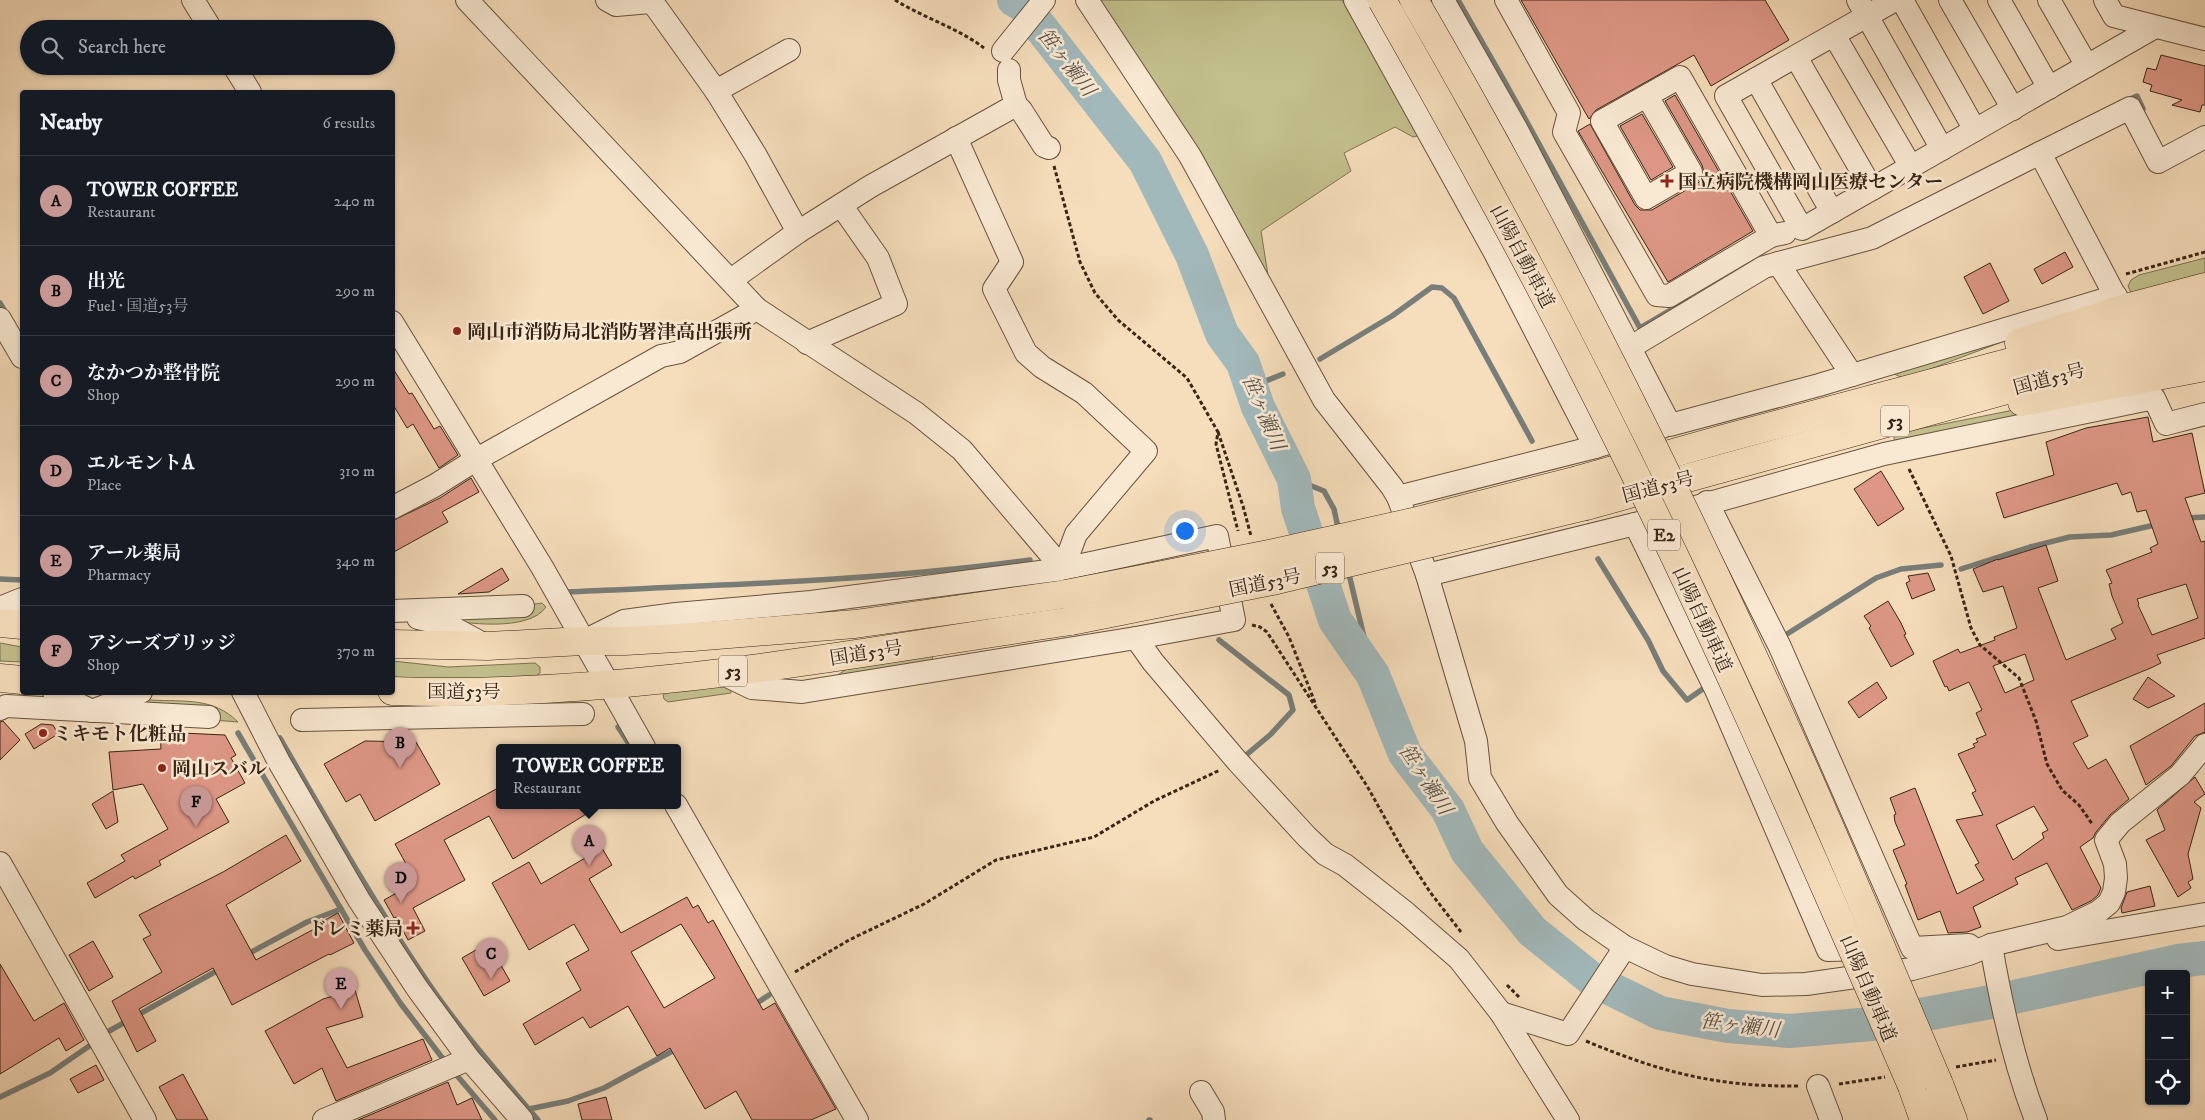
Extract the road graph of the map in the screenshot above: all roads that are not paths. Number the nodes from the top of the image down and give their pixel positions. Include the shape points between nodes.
1 (193, 0) edge
2 (467, 0) edge
3 (607, 0) edge
4 (1044, 0) edge
5 (1087, 0) edge
6 (1355, 0) edge
7 (1382, 0) edge
8 (1414, 0) edge
9 (1443, 0) edge
10 (1506, 0) edge
11 (1895, 0) edge
12 (1902, 0) edge
13 (1950, 0) edge
14 (1999, 0) edge
15 (2049, 0) edge
16 (2105, 0) edge
17 (1862, 8) edge
18 (205, 20) edge
19 (2156, 27) junction
20 (1834, 34) junction
21 (2205, 39) edge
22 (789, 50) dead end
23 (1796, 57) junction
24 (2087, 66) junction
25 (240, 75) edge
26 (1756, 79) junction
27 (2049, 88) junction
28 (249, 90) edge
29 (716, 91) junction
30 (1648, 96) dead end
31 (1016, 105) junction
32 (2013, 109) junction
33 (1975, 130) junction
34 (2205, 137) edge
35 (956, 138) junction
36 (1049, 148) road end
37 (1942, 149) junction
38 (2040, 153) junction
39 (1911, 167) junction
40 (1872, 189) junction
41 (841, 205) junction
42 (1832, 212) junction
43 (1802, 229) junction
44 (1768, 231) junction
45 (798, 232) junction
46 (1778, 263) junction
47 (732, 280) junction
48 (2205, 287) edge
49 (2120, 293) junction
50 (757, 309) junction
51 (0, 319) edge
52 (2203, 321) edge
53 (395, 327) edge
54 (807, 343) junction
55 (1631, 347) junction
56 (20, 354) edge
57 (2205, 367) edge
58 (1852, 375) junction
59 (1903, 391) junction
60 (1994, 394) junction
61 (2205, 414) edge
62 (1670, 424) junction
63 (1595, 447) junction
64 (477, 459) junction
65 (1540, 460) junction
66 (1582, 493) junction
67 (1398, 496) junction
68 (1707, 502) junction
69 (395, 506) edge
70 (1635, 524) junction
71 (1570, 540) junction
72 (1427, 575) junction
73 (1064, 582) junction
74 (0, 596) edge
75 (20, 598) edge
76 (20, 599) edge
77 (523, 606) dead end
78 (0, 608) edge
79 (395, 612) edge
80 (395, 613) edge
81 (0, 623) edge
82 (20, 625) edge
83 (1136, 638) junction
84 (583, 641) junction
85 (395, 644) edge
86 (488, 646) junction
87 (853, 654) junction
88 (721, 673) junction
89 (0, 678) edge
90 (20, 680) edge
91 (609, 684) junction
92 (399, 691) edge
93 (532, 691) junction
94 (802, 692) junction
95 (60, 695) edge
96 (134, 695) edge
97 (245, 695) edge
98 (0, 709) edge
99 (92, 712) junction
100 (583, 714) dead end
101 (474, 716) junction
102 (209, 717) dead end
103 (434, 718) junction
104 (302, 720) dead end
105 (642, 744) edge
106 (2205, 744) edge
107 (678, 809) edge
108 (0, 863) edge
109 (2205, 914) edge
110 (1912, 948) junction
111 (1622, 952) junction
112 (1992, 952) junction
113 (1501, 1013) junction
114 (455, 1064) junction
115 (1818, 1086) road end
116 (1201, 1092) dead end
117 (322, 1116) edge
118 (145, 1120) edge
119 (522, 1120) edge
120 (856, 1120) edge
121 (1214, 1120) edge
122 (1568, 1120) edge
123 (1831, 1120) edge
124 (1924, 1120) edge
125 (1953, 1120) edge
126 (2036, 1120) edge

1 - 18 street
2 - 47 street
3 - 29 street via 616,5 650,2
4 - 31 street via 1006,61
5 - 67 street via 1190,156 1324,400
6 - 63 street via 1494,251
7 - 124 highway, 山陽自動車道 / E2, bridge via 1512,234 1659,523 1772,767 1899,1082
8 - 125 highway, 山陽自動車道 / E2, bridge via 1464,85 1546,239 1686,516 1946,1075
9 - 55 street via 1517,130
10 - 44 street via 1569,113 1564,132 1657,295 1669,296
11 - 17 street
12 - 33 street
13 - 32 street
14 - 27 street
15 - 24 street
16 - 19 street via 2114,16
17 - 20 street
17 - 37 street
19 - 21 street
19 - 24 street
20 - 23 street
20 - 39 street
22 - 29 street
23 - 26 street
23 - 40 street
24 - 27 street
25 - 28 street
26 - 42 street
26 - 43 street via 1726,96
27 - 32 street
29 - 45 street
30 - 44 street via 1680,77
31 - 35 street
31 - 36 street via 1044,146
32 - 33 street
33 - 37 street
34 - 38 street via 2158,162 2130,108
35 - 41 street
35 - 73 street via 1012,262 994,289 1026,353 1084,393 1146,451 1076,534
37 - 39 street
38 - 46 street via 1872,238
38 - 49 street
39 - 40 street
40 - 42 street
41 - 45 street
41 - 54 street via 878,258 896,304
42 - 43 street
43 - 44 street
45 - 47 street
46 - 55 street via 1764,267
46 - 58 street
47 - 50 street
48 - 49 highway, 53
49 - 58 street
49 - 59 highway, 53
50 - 54 street
50 - 64 street via 680,352 661,356
51 - 56 street
52 - 59 highway, 国道53号 / 53 via 2082,344
52 - 60 highway, 国道53号 / 53
53 - 64 street
54 - 73 street via 916,413 962,450
55 - 62 street
57 - 60 highway via 2024,402
58 - 62 street
59 - 66 highway, 国道53号 / 53
60 - 66 highway, 国道53号 / 53
61 - 68 street via 2166,424 2154,398 1900,450
62 - 63 street
63 - 65 street
64 - 69 street
64 - 84 street
65 - 67 street
65 - 71 street
66 - 73 highway, 国道53号 / 53, bridge via 1413,522 1269,554
66 - 87 highway, 国道53号 / 53, bridge via 1277,580 1071,621
67 - 72 street
68 - 70 street
68 - 110 street via 1780,648
70 - 71 street
70 - 110 street via 1717,692 1828,950
71 - 72 street
72 - 111 street via 1476,741 1480,778 1558,895
73 - 83 street via 1217,536 1234,620
73 - 84 highway, 国道53号 / 53 via 855,624 625,642
74 - 75 street
76 - 78 street
77 - 79 street
80 - 86 street via 448,625
81 - 82 highway
83 - 94 street
83 - 113 street via 1238,762 1307,837 1406,913 1459,959
84 - 86 highway, 国道53号 / 53
84 - 91 street
85 - 86 highway, 国道53号 / 53
87 - 88 highway, 国道53号 / 53
87 - 94 street
88 - 91 highway, 国道53号 / 53
88 - 94 street via 752,688
89 - 90 highway
91 - 93 highway, 国道53号 / 53
91 - 105 street
92 - 93 highway, 国道53号 / 53
92 - 103 street
93 - 101 street
95 - 99 street
96 - 99 street
97 - 114 street via 279,762 359,900 417,988
98 - 99 street via 6,706
99 - 102 street
100 - 101 street
101 - 103 street
103 - 104 street
106 - 112 street via 2180,775 2120,823 2106,840 2115,864 2116,878 2109,903 2098,912 2067,926
107 - 120 street
108 - 118 street
109 - 112 street
110 - 112 street via 1963,944
111 - 112 street via 1692,974 1762,985 1806,984 1912,969 1969,954
111 - 113 street via 1570,1031
112 - 126 street via 2013,1054
113 - 122 street
114 - 117 street
114 - 119 street
115 - 123 street
116 - 121 street

